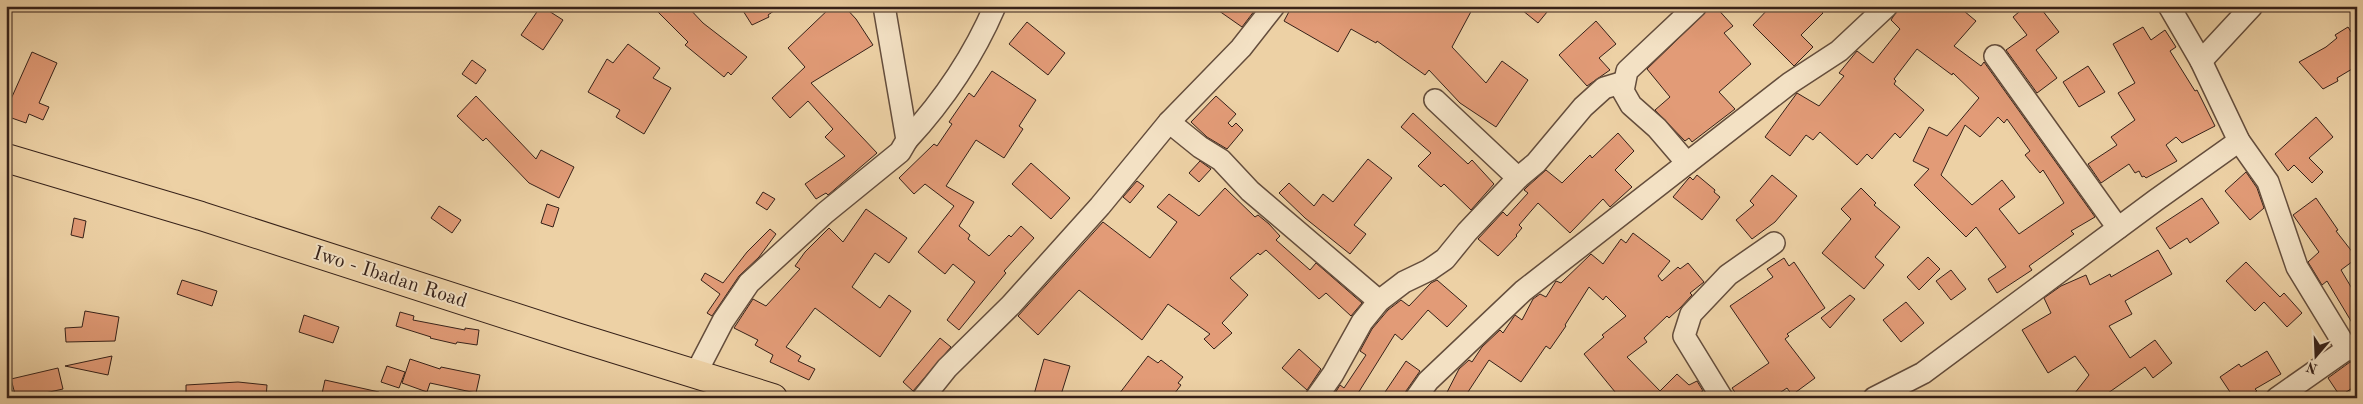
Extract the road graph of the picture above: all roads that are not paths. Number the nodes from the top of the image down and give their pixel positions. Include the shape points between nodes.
1 (884, 6) edge
2 (995, 6) edge
3 (1274, 6) edge
4 (1696, 6) edge
5 (1887, 6) edge
6 (2169, 6) edge
7 (2252, 6) edge
8 (1995, 56) dead end
9 (2201, 61) junction
10 (1624, 82) junction
11 (1435, 100) dead end
12 (1169, 122) junction
13 (907, 140) junction
14 (2239, 141) junction
15 (6, 158) edge
16 (1687, 163) junction
17 (1518, 178) junction
18 (2118, 228) junction
19 (1774, 243) dead end
20 (1379, 301) junction
21 (2352, 350) edge
22 (696, 373) junction
23 (773, 398) edge
24 (923, 398) edge
25 (1316, 398) edge
26 (1416, 398) edge
27 (1722, 398) edge
28 (1874, 398) edge
29 (2277, 398) edge

1 - 13 street
2 - 13 street via 981,39 938,103
3 - 12 street via 1241,48
4 - 10 street via 1628,71
5 - 16 street via 1839,51
6 - 9 street
7 - 9 street
8 - 18 street
9 - 14 street
10 - 16 street via 1623,91 1631,105 1657,128
10 - 17 street via 1604,88 1583,107 1536,163
11 - 17 street
12 - 20 street via 1221,160 1250,191
12 - 24 street via 1100,206 1011,305 947,368
13 - 22 street via 900,152 825,213 748,284
14 - 18 street
14 - 21 street via 2268,182 2297,268
15 - 22 main road, Iwo - Ibadan Road via 201,216
16 - 26 street via 1523,291 1428,381
17 - 20 street via 1445,259 1404,282
18 - 28 street via 1923,373
19 - 27 street via 1728,275 1691,314 1684,336
20 - 25 street via 1362,322
21 - 29 street
22 - 23 main road, Iwo - Ibadan Road

